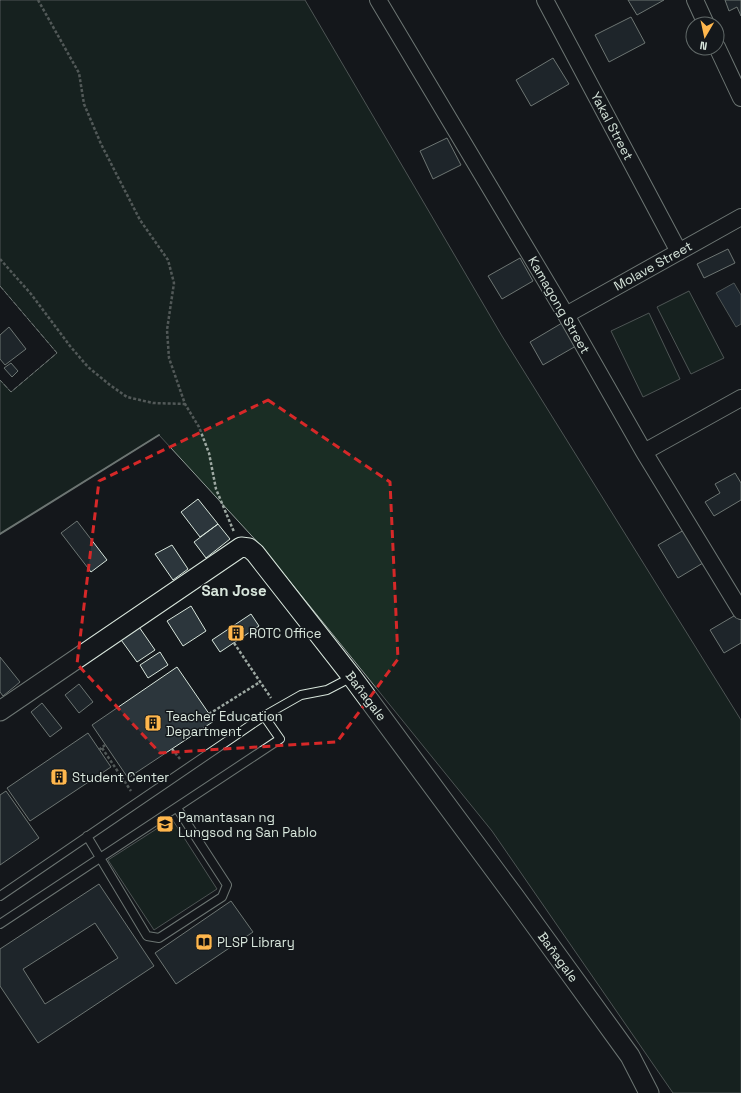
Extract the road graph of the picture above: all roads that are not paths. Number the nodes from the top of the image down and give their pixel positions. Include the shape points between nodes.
1 (378, 0) edge
2 (545, 0) edge
3 (695, 0) edge
4 (702, 16) edge
5 (721, 56) edge
6 (741, 98) edge
7 (741, 217) edge
8 (679, 252) junction
9 (566, 315) junction
10 (741, 398) edge
11 (644, 452) junction
12 (741, 611) edge
13 (352, 677) junction
14 (0, 711) edge
15 (264, 716) junction
16 (177, 808) junction
17 (87, 836) junction
18 (100, 858) junction
19 (0, 896) edge
20 (0, 924) edge
21 (649, 1093) edge

1 - 9 street, Kamagong Street
2 - 8 street, Yakal Street
3 - 4 street
5 - 6 street
7 - 8 street, Molave Street
8 - 9 street, Molave Street
9 - 11 street, Kamagong Street
10 - 11 street
11 - 12 street, Kamagong Street
13 - 14 street, Bañagale via 255,552 241,547
13 - 15 lane via 328,690 301,695
13 - 21 street, Bañagale via 630,1056
15 - 16 lane via 280,740
15 - 17 lane
16 - 18 lane
16 - 18 lane via 226,885 222,897 216,901 159,938 147,936
17 - 18 lane
17 - 19 lane
18 - 20 lane

